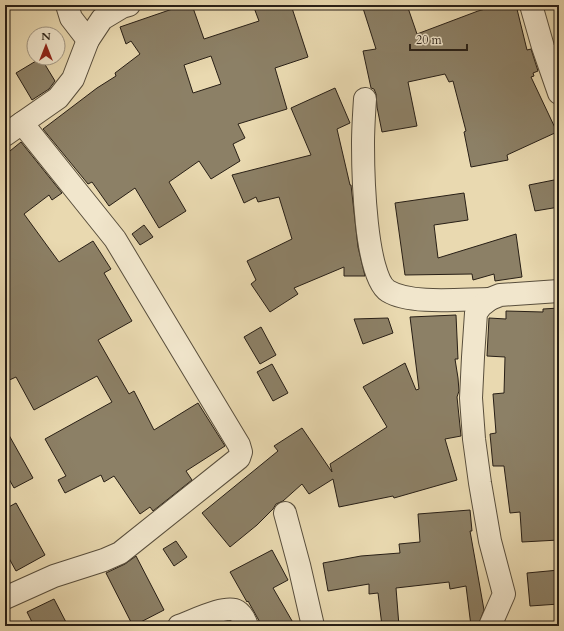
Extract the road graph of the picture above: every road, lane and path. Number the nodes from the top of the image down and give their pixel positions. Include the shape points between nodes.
1 (67, 5) edge
2 (129, 5) edge
3 (531, 5) edge
4 (88, 40) junction
5 (559, 93) edge
6 (365, 99) dead end
7 (14, 129) edge
8 (559, 291) edge
9 (490, 299) junction
10 (285, 513) dead end
11 (5, 598) edge
12 (179, 626) edge
13 (248, 626) edge
14 (313, 626) edge
15 (490, 626) edge

1 - 4 street via 71,18
2 - 4 street via 102,19
3 - 5 street via 542,47
4 - 7 street via 73,78 58,98
6 - 9 street via 363,144 366,211 375,270 382,285 388,291 404,297 432,300
7 - 11 street via 114,239 241,452 239,458 120,553 54,576
8 - 9 street via 500,295
9 - 15 street via 476,313 471,398 480,484 490,541 504,594
10 - 14 street
12 - 13 street via 223,609 235,610 243,616

